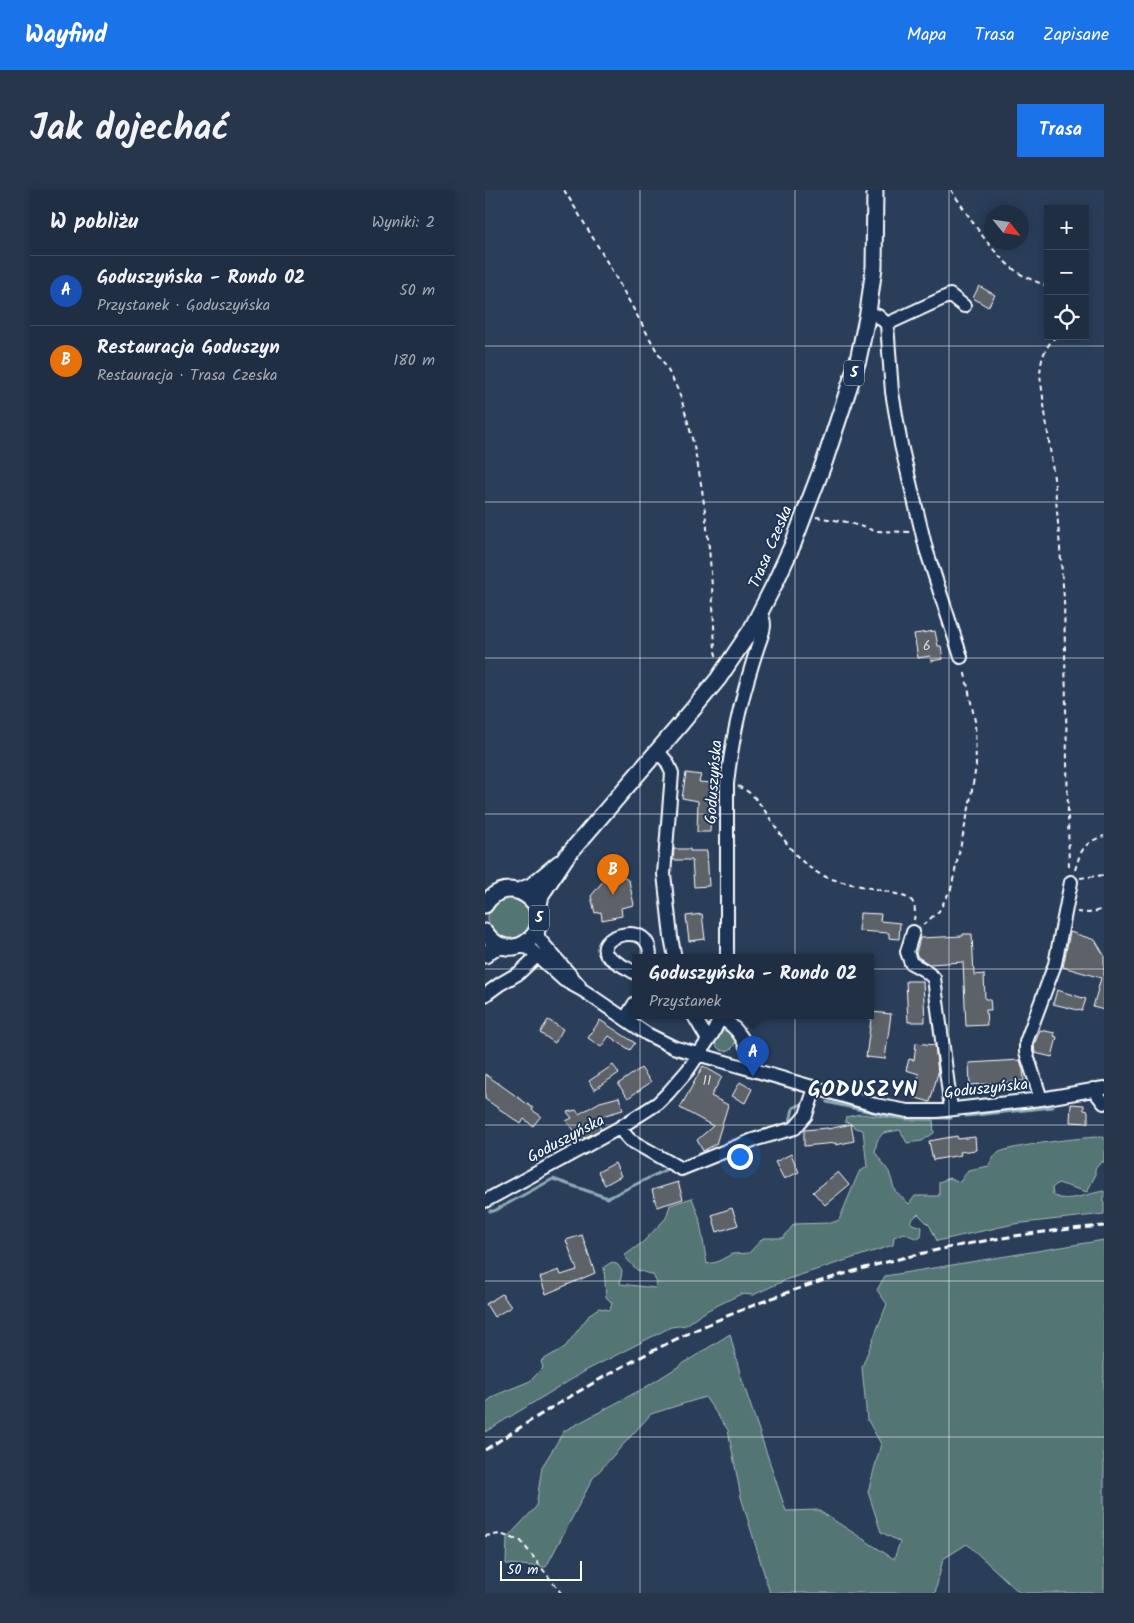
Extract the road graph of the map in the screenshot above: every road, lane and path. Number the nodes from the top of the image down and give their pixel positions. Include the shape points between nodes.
1 (564, 190) edge
2 (875, 190) edge
3 (951, 190) edge
4 (1044, 285) edge
5 (964, 306) dead end
6 (868, 313) junction
7 (887, 324) junction
8 (1053, 340) edge
9 (805, 514) junction
10 (922, 532) junction
11 (760, 613) junction
12 (961, 657) joint
13 (719, 662) dead end
14 (662, 756) dead end
15 (727, 784) junction
16 (1104, 836) edge
17 (566, 857) junction
18 (1104, 875) edge
19 (1071, 882) junction
20 (519, 891) junction
21 (487, 900) edge
22 (1104, 909) edge
23 (538, 910) junction
24 (1066, 911) junction
25 (537, 930) junction
26 (485, 932) edge
27 (913, 932) junction
28 (511, 946) junction
29 (650, 954) edge
30 (674, 954) edge
31 (727, 954) edge
32 (485, 956) edge
33 (538, 956) junction
34 (632, 971) edge
35 (584, 991) junction
36 (485, 995) edge
37 (632, 1008) edge
38 (697, 1019) edge
39 (719, 1019) edge
40 (723, 1019) edge
41 (625, 1020) junction
42 (708, 1040) junction
43 (698, 1055) junction
44 (756, 1071) junction
45 (815, 1088) junction
46 (1098, 1089) edge
47 (1041, 1099) junction
48 (1104, 1102) edge
49 (951, 1109) junction
50 (619, 1128) junction
51 (485, 1201) edge
52 (485, 1536) edge
53 (561, 1593) edge

1 - 13 path via 634,309 683,403 702,493 715,652
2 - 6 main road, Trasa Czeska / 5 via 874,267
3 - 4 path via 993,249 1016,271
5 - 7 street via 950,295
6 - 7 street
6 - 9 main road, Trasa Czeska / 5 via 844,408
7 - 10 street via 892,392
8 - 19 path via 1041,359 1040,375 1055,486 1064,598
9 - 10 path via 882,532
9 - 11 main road, Trasa Czeska / 5
10 - 12 street
11 - 15 street, Goduszyńska via 764,618 764,629 735,724
11 - 17 main road, Trasa Czeska / 5 via 705,695
12 - 27 path via 975,721 976,766 969,808 951,889 939,911
14 - 30 street via 672,773 664,874
15 - 27 path via 738,785 753,795 801,862 824,876 899,894 911,900 915,908
15 - 31 street, Goduszyńska
16 - 19 path via 1091,840 1085,846
17 - 20 main road, Trasa Czeska / 5 via 531,886
17 - 23 main road, Trasa Czeska / 5 via 541,896
18 - 19 path
19 - 24 street
20 - 21 main road, 5 via 504,890
20 - 23 main road, 5 via 530,898
22 - 24 path via 1089,913
23 - 25 main road, 5
24 - 47 street via 1055,964 1027,1042 1026,1052
25 - 28 main road, 5 via 531,938
25 - 35 street, Goduszyńska via 539,939
26 - 28 main road via 491,940
27 - 49 street via 907,952 911,963 934,978
28 - 32 main road, 5 via 493,948
28 - 33 street, Goduszyńska via 529,948
29 - 34 street via 648,944 637,934 621,935 609,941 605,952
33 - 35 street, Goduszyńska via 564,980
33 - 36 street via 519,974
35 - 41 street, Goduszyńska
37 - 41 street
38 - 42 street
39 - 42 street, Goduszyńska
40 - 44 street via 742,1036
41 - 43 street, Goduszyńska via 660,1041
42 - 43 street, Goduszyńska
43 - 44 street, Goduszyńska
43 - 50 street, Goduszyńska via 668,1093 646,1112
44 - 45 street, Goduszyńska
45 - 49 street, Goduszyńska via 891,1108
45 - 50 street via 806,1115 795,1128 753,1140 681,1169 630,1140
46 - 47 street, Goduszyńska
46 - 48 street
47 - 49 street, Goduszyńska
50 - 51 street, Goduszyńska
52 - 53 path via 500,1534 521,1541

